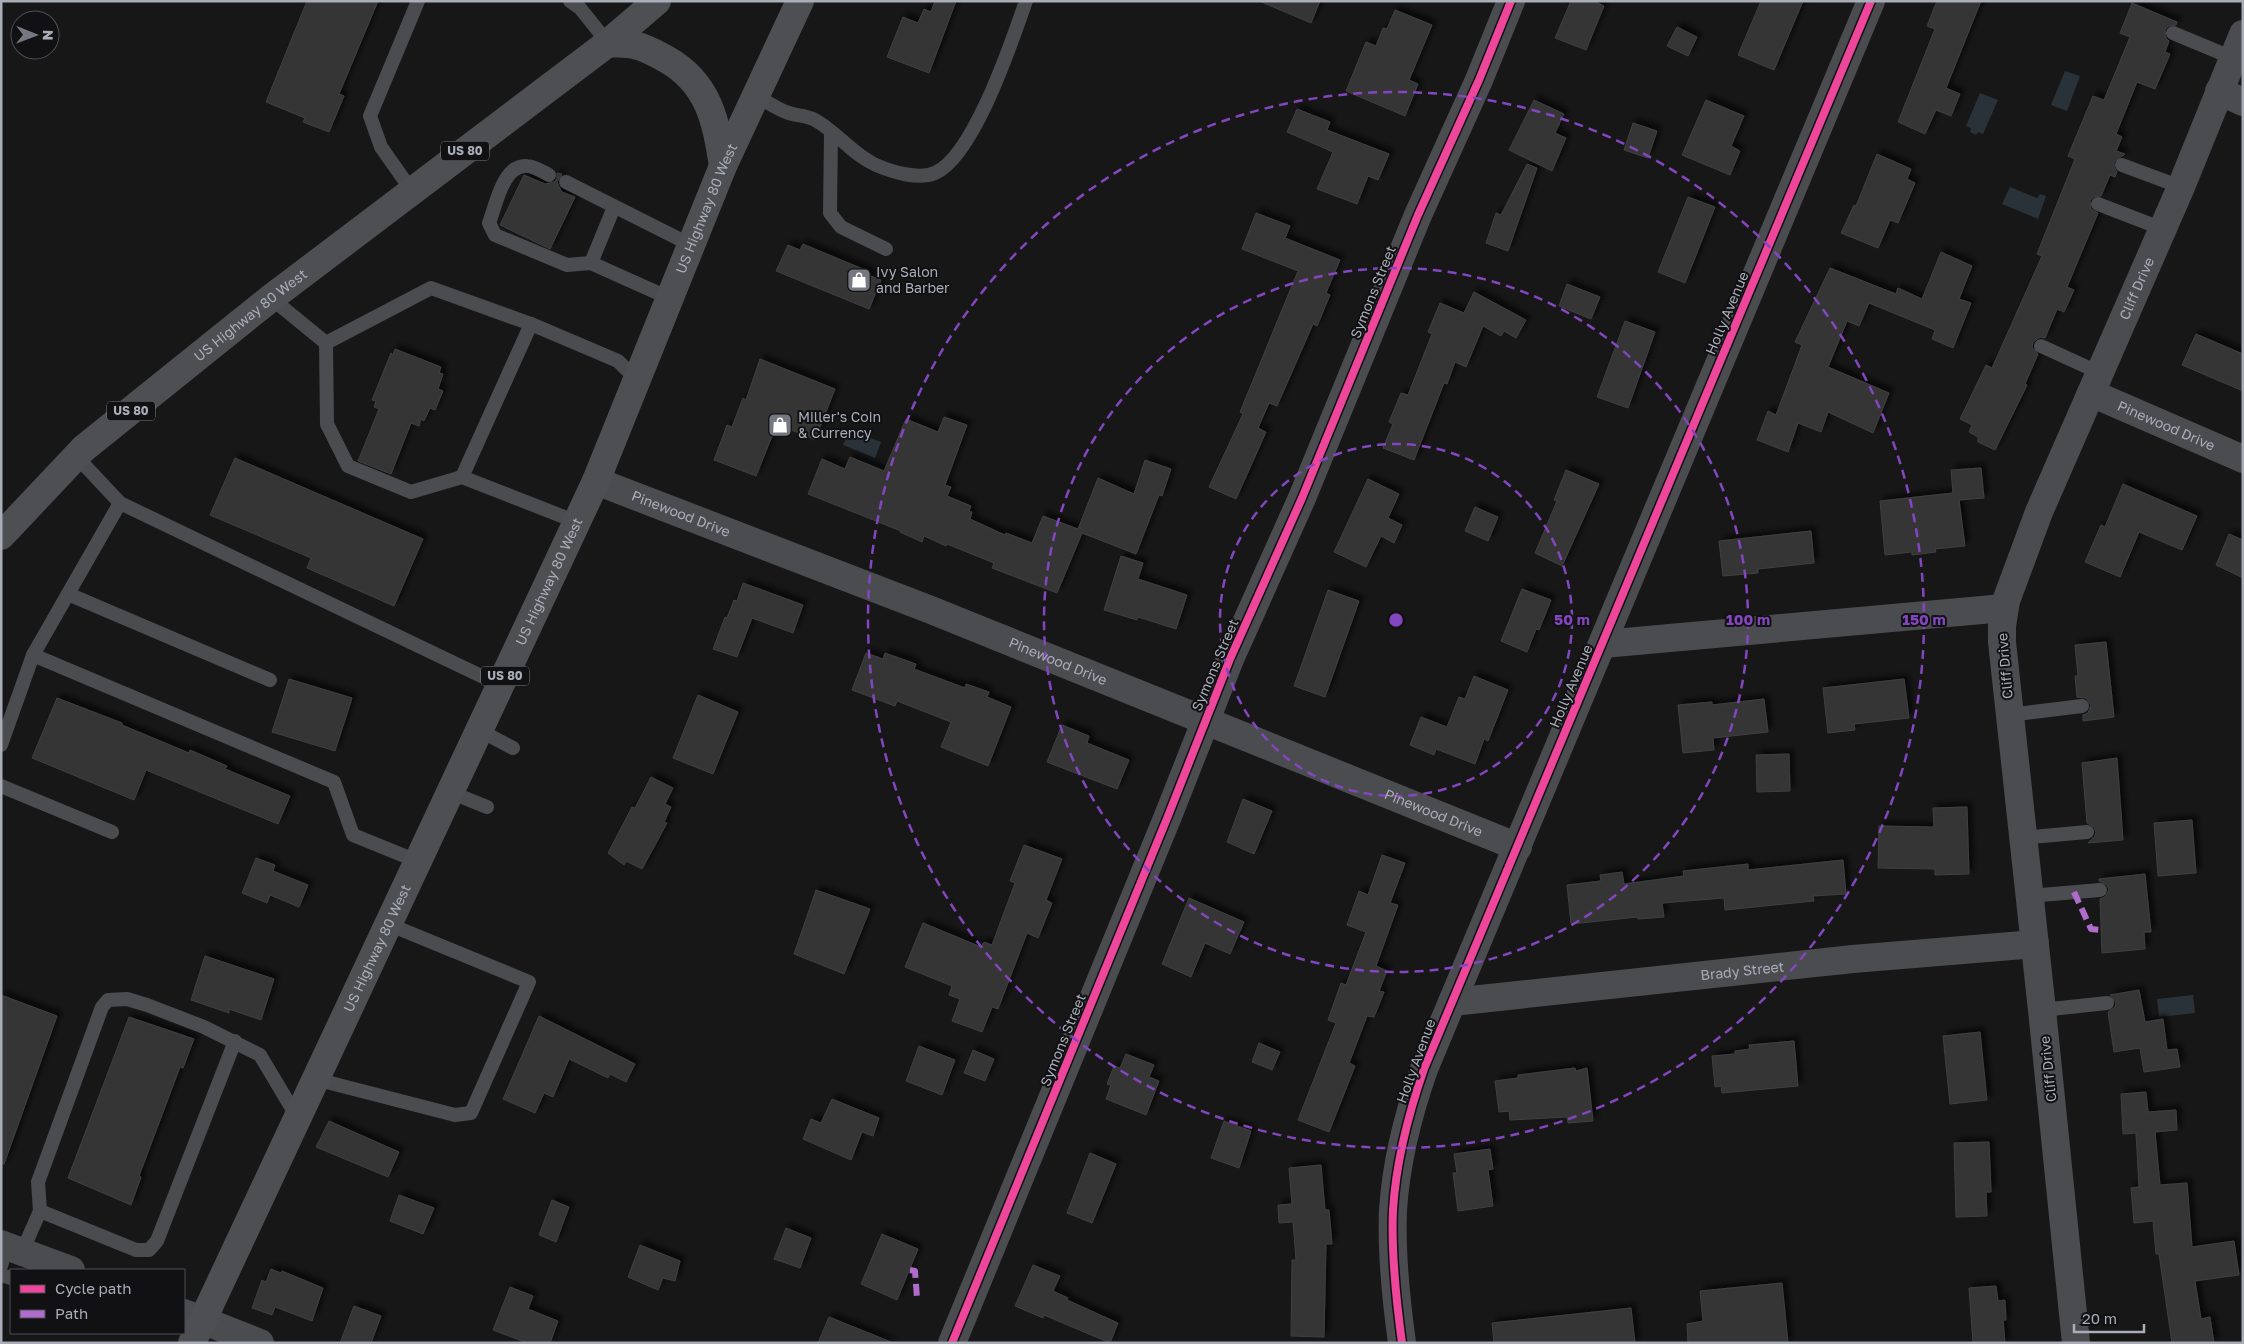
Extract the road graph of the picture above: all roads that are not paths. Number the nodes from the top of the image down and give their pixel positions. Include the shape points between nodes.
1 (418, 1) edge
2 (570, 1) edge
3 (657, 1) edge
4 (800, 1) edge
5 (1026, 1) edge
6 (1511, 1) edge
7 (1871, 1) edge
8 (2173, 33) dead end
9 (608, 43) junction
10 (2238, 46) edge
11 (756, 96) junction
12 (2231, 96) edge
13 (831, 133) junction
14 (2122, 165) dead end
15 (723, 166) junction
16 (549, 175) dead end
17 (566, 182) dead end
18 (2181, 187) junction
19 (412, 191) junction
20 (2098, 204) dead end
21 (614, 207) junction
22 (2163, 229) junction
23 (691, 245) junction
24 (886, 249) dead end
25 (591, 263) junction
26 (271, 298) junction
27 (670, 298) junction
28 (531, 324) junction
29 (326, 343) junction
30 (2041, 346) dead end
31 (637, 380) junction
32 (2096, 383) junction
33 (76, 456) junction
34 (2243, 459) edge
35 (462, 477) junction
36 (596, 481) junction
37 (120, 503) junction
38 (577, 522) junction
39 (1, 536) edge
40 (68, 594) junction
41 (2004, 608) junction
42 (1602, 644) junction
43 (33, 655) junction
44 (270, 680) dead end
45 (500, 685) junction
46 (2082, 706) dead end
47 (2009, 716) junction
48 (1206, 722) junction
49 (479, 730) junction
50 (1, 745) edge
51 (513, 748) dead end
52 (1, 786) edge
53 (450, 792) junction
54 (486, 807) dead end
55 (112, 832) dead end
56 (2087, 832) dead end
57 (2022, 838) junction
58 (1518, 847) junction
59 (417, 861) junction
60 (2100, 890) dead end
61 (2029, 896) junction
62 (388, 924) junction
63 (2035, 944) junction
64 (1452, 1002) junction
65 (2107, 1003) dead end
66 (2042, 1010) junction
67 (235, 1041) junction
68 (315, 1079) junction
69 (297, 1116) junction
70 (40, 1211) junction
71 (8, 1252) edge
72 (68, 1269) edge
73 (192, 1325) edge
74 (260, 1343) edge
75 (952, 1343) edge
76 (1402, 1343) edge
77 (2076, 1343) edge

1 - 19 lane via 370,116 381,148
2 - 9 lane via 580,8
3 - 9 main road, US Highway 80 West / US 80
4 - 11 main road, US Highway 80 West / US 80
5 - 13 lane via 984,108 959,151 946,166 934,173 913,175 896,172 860,156
6 - 48 street, Symons Street
7 - 42 street, Holly Avenue
8 - 10 lane
9 - 15 main road via 635,45 657,54 678,66 697,83 717,130
9 - 19 main road, US Highway 80 West / US 80
10 - 12 street, Cliff Drive
11 - 13 lane via 786,112 812,118
11 - 15 main road, US Highway 80 West / US 80
12 - 18 street, Cliff Drive
13 - 24 lane via 830,213 841,227
14 - 18 lane
15 - 23 main road, US Highway 80 West / US 80
16 - 25 lane via 529,166 517,167 508,174 488,223 495,235 567,265
17 - 21 lane
18 - 22 street, Cliff Drive
19 - 26 main road, US Highway 80 West / US 80
20 - 22 lane
21 - 23 lane
21 - 25 lane
22 - 32 street, Cliff Drive
23 - 27 main road, US Highway 80 West / US 80
25 - 27 lane
26 - 29 lane
26 - 33 main road, US Highway 80 West / US 80
27 - 31 main road, US Highway 80 West / US 80
28 - 29 lane via 431,288
28 - 31 lane via 618,361
28 - 35 lane
29 - 35 lane via 327,424 348,466 411,492
30 - 32 lane
31 - 36 main road, US Highway 80 West / US 80
32 - 34 street, Pinewood Drive
32 - 41 street, Cliff Drive via 2039,512
33 - 37 lane
33 - 39 main road, US Highway 80 West / US 80
35 - 38 lane
36 - 38 main road, US Highway 80 West / US 80
36 - 48 street, Pinewood Drive via 940,614
37 - 40 lane
37 - 45 lane
38 - 45 main road, US Highway 80 West / US 80
40 - 43 lane
40 - 44 lane
41 - 42 street
41 - 47 street, Cliff Drive via 2002,642
42 - 58 street, Holly Avenue
43 - 50 lane
43 - 59 lane via 334,782 353,835
45 - 49 main road, US Highway 80 West / US 80
46 - 47 lane
47 - 57 street, Cliff Drive
48 - 58 street, Pinewood Drive
48 - 75 street, Symons Street
49 - 51 lane
49 - 53 main road, US Highway 80 West / US 80
52 - 55 lane
53 - 54 lane
53 - 59 main road, US Highway 80 West / US 80
56 - 57 lane
57 - 61 street, Cliff Drive
58 - 64 street, Holly Avenue
59 - 62 main road, US Highway 80 West / US 80
60 - 61 lane
61 - 63 street, Cliff Drive
62 - 68 main road, US Highway 80 West / US 80
62 - 68 lane via 529,982 471,1113 455,1115
63 - 64 street, Brady Street via 1852,959
63 - 66 street, Cliff Drive
64 - 76 street, Holly Avenue via 1417,1089 1398,1172 1393,1231
65 - 66 lane
66 - 77 street, Cliff Drive
67 - 69 lane via 260,1055
67 - 70 lane via 158,1241 149,1250 136,1250
67 - 70 lane via 147,1005 127,999 108,1000 102,1007 38,1182
68 - 69 main road, US Highway 80 West / US 80
69 - 73 main road, US Highway 80 West / US 80
70 - 71 lane
71 - 72 street
73 - 74 street

